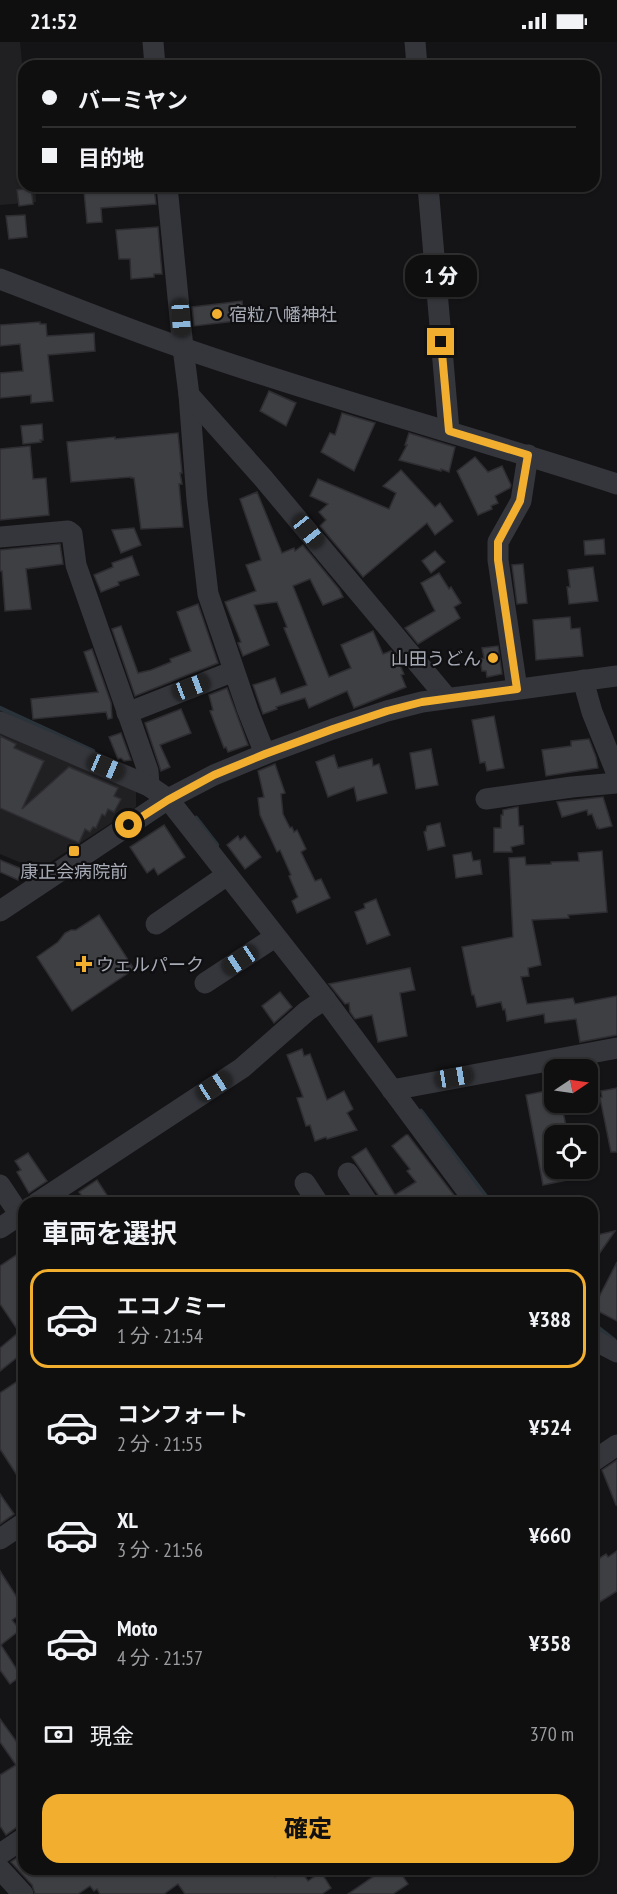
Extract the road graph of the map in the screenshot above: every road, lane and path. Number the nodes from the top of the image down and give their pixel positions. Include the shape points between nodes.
1 (153, 42) edge
2 (415, 42) edge
3 (154, 60) edge
4 (416, 60) edge
5 (168, 192) edge
6 (429, 192) edge
7 (0, 279) edge
8 (183, 348) junction
9 (189, 395) junction
10 (449, 431) junction
11 (528, 455) junction
12 (617, 484) edge
13 (0, 537) edge
14 (234, 671) junction
15 (617, 676) edge
16 (583, 680) junction
17 (517, 689) junction
18 (447, 698) junction
19 (127, 713) junction
20 (0, 722) edge
21 (265, 754) junction
22 (617, 774) edge
23 (617, 783) edge
24 (149, 786) junction
25 (486, 799) dead end
26 (168, 800) junction
27 (227, 875) junction
28 (0, 911) edge
29 (156, 924) dead end
30 (275, 937) junction
31 (205, 983) dead end
32 (324, 999) junction
33 (617, 1048) edge
34 (392, 1090) junction
35 (348, 1173) dead end
36 (305, 1183) dead end
37 (0, 1185) edge
38 (50, 1197) edge
39 (314, 1197) edge
40 (364, 1197) edge
41 (472, 1197) edge
42 (18, 1204) edge
43 (18, 1218) edge
44 (0, 1228) edge
45 (598, 1342) edge
46 (617, 1352) edge
47 (617, 1445) edge
48 (598, 1458) edge
49 (18, 1527) edge
50 (0, 1539) edge
51 (18, 1842) edge
52 (0, 1854) edge
53 (0, 1869) edge
54 (23, 1894) edge

1 - 3 street
2 - 4 street
5 - 8 street
6 - 10 street
7 - 8 street
8 - 9 street
8 - 10 street
9 - 14 street via 208,594
9 - 18 street
10 - 11 street
11 - 12 street
11 - 17 street via 520,501 498,542
13 - 19 street via 68,531 72,534 76,565
14 - 19 street
14 - 21 street
15 - 16 street
16 - 17 street
16 - 22 street
17 - 18 street
18 - 21 street via 387,711
19 - 24 street via 148,771
20 - 24 street
21 - 26 street
23 - 25 street
24 - 26 street
26 - 27 street
26 - 28 street
27 - 29 street
27 - 30 street
30 - 31 street
30 - 32 street
32 - 34 street
32 - 38 street via 242,1068
33 - 34 street
34 - 41 street
35 - 40 street
36 - 39 street
37 - 42 street
43 - 44 street
45 - 46 street
47 - 48 street
49 - 50 street
51 - 52 street
53 - 54 street

